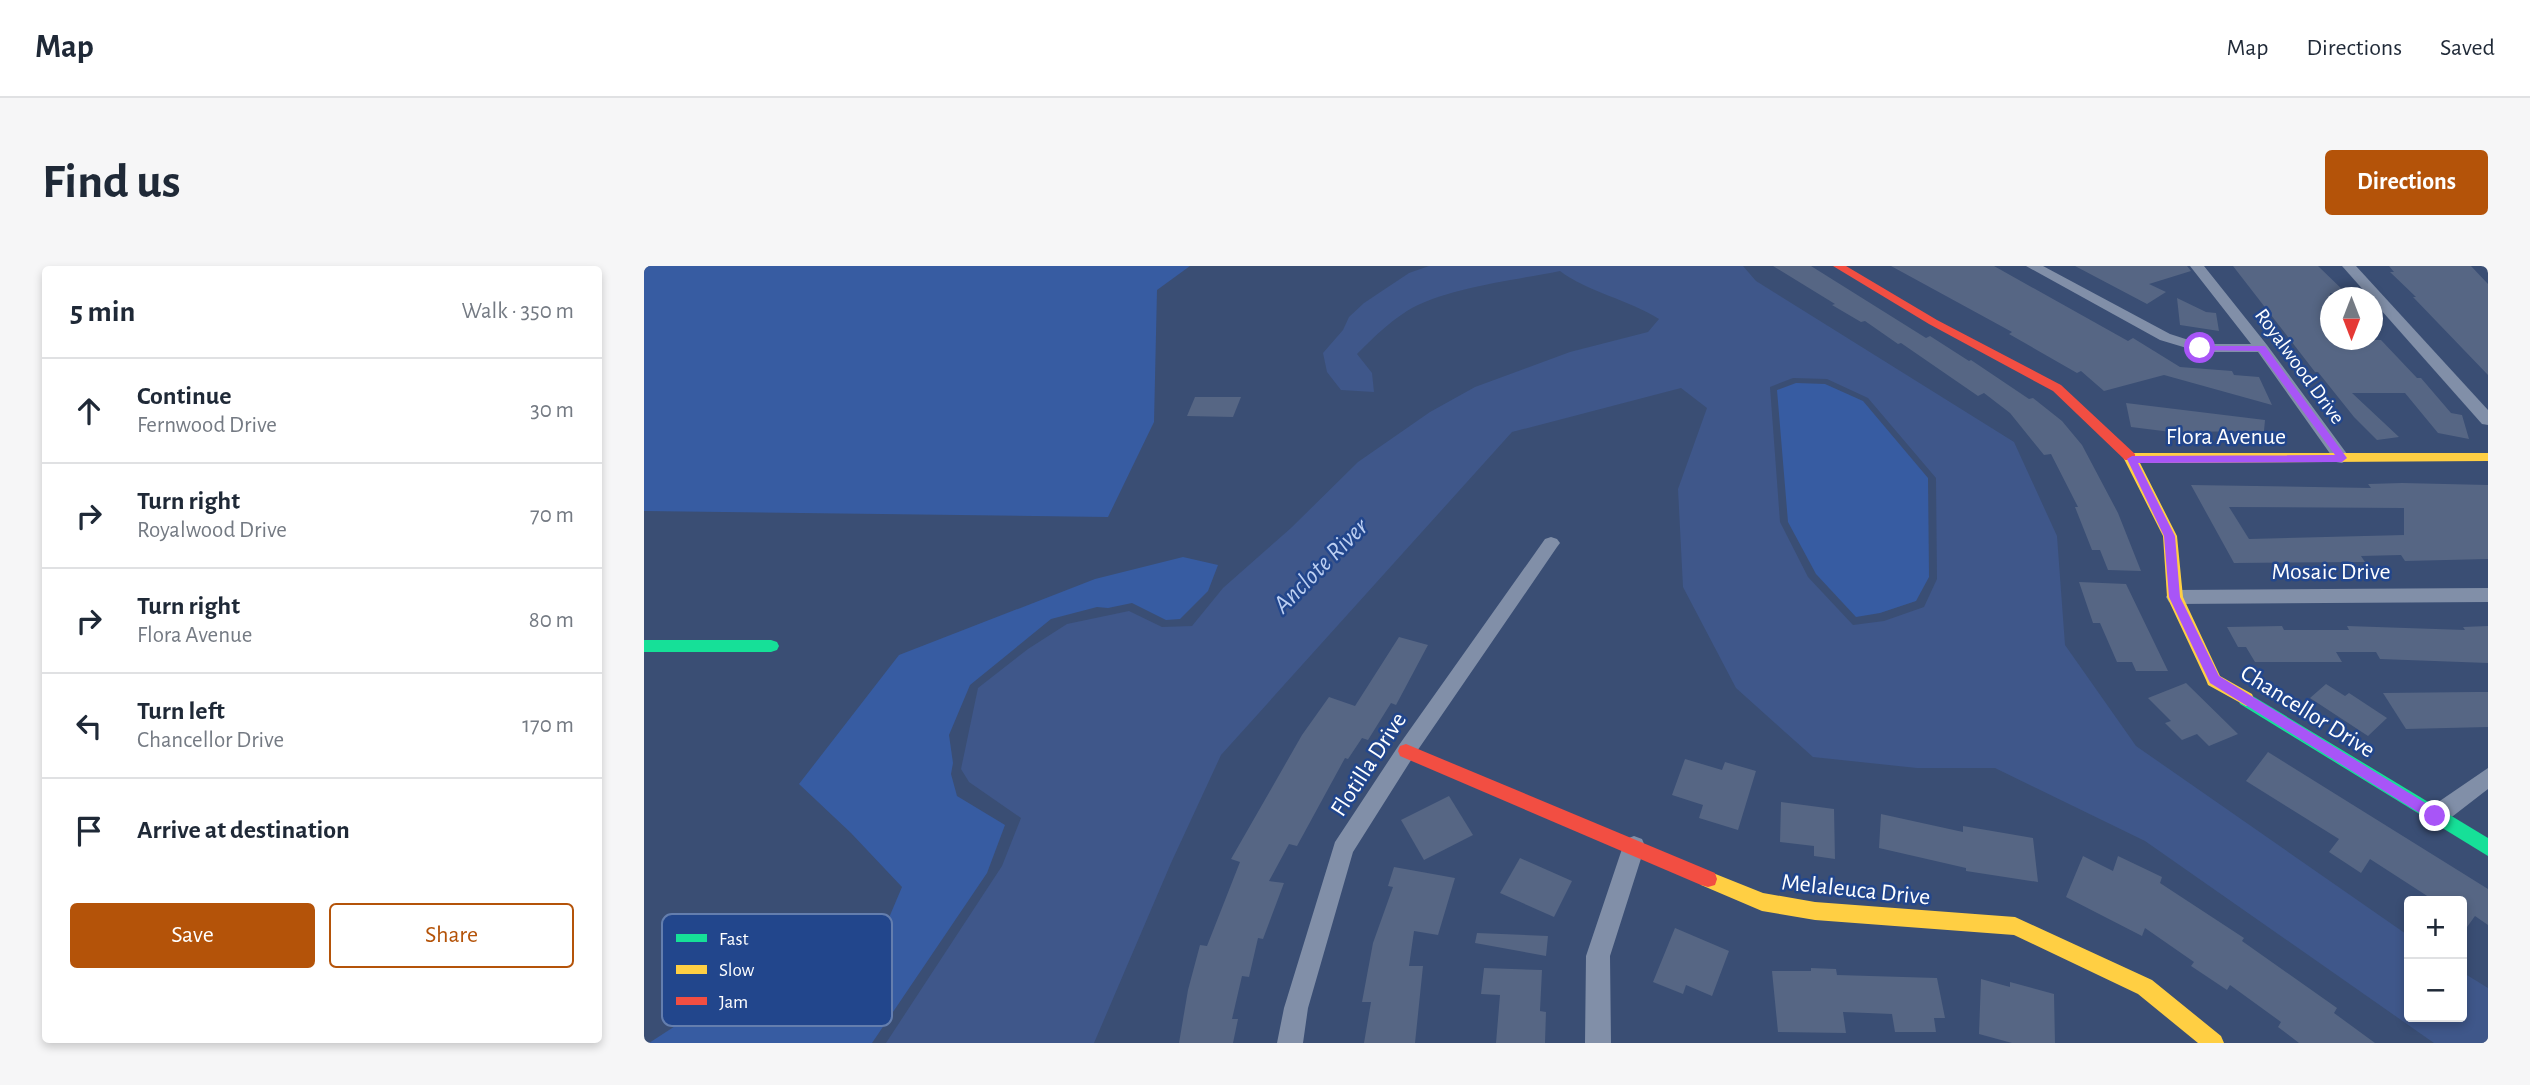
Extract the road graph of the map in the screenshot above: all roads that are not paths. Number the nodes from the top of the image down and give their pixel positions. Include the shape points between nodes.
1 (1839, 266) edge
2 (2033, 266) edge
3 (2197, 266) edge
4 (2349, 266) edge
5 (2262, 348) junction
6 (2488, 420) edge
7 (2488, 457) edge
8 (2342, 458) junction
9 (2132, 459) junction
10 (1551, 543) dead end
11 (2488, 595) edge
12 (2175, 597) junction
13 (644, 646) edge
14 (771, 646) dead end
15 (1406, 751) junction
16 (2488, 777) edge
17 (2435, 816) junction
18 (1634, 846) junction
19 (2488, 848) edge
20 (1290, 1043) edge
21 (1598, 1043) edge
22 (2214, 1043) edge

1 - 9 street, Chancellor Drive via 2057,388
2 - 5 street via 2165,337 2200,348
3 - 5 street, Royalwood Drive
4 - 6 street
5 - 8 street, Royalwood Drive
7 - 8 street, Flora Avenue
8 - 9 street, Flora Avenue
9 - 12 street, Chancellor Drive via 2170,536
10 - 15 street, Flotilla Drive
11 - 12 street, Mosaic Drive
12 - 17 street, Chancellor Drive via 2214,680
13 - 14 street
15 - 18 street, Melaleuca Drive
15 - 20 street, Flotilla Drive via 1343,849
16 - 17 street
17 - 19 street, Chancellor Drive
18 - 21 street via 1598,956
18 - 22 street, Melaleuca Drive via 1762,902 1815,911 2015,926 2145,987

